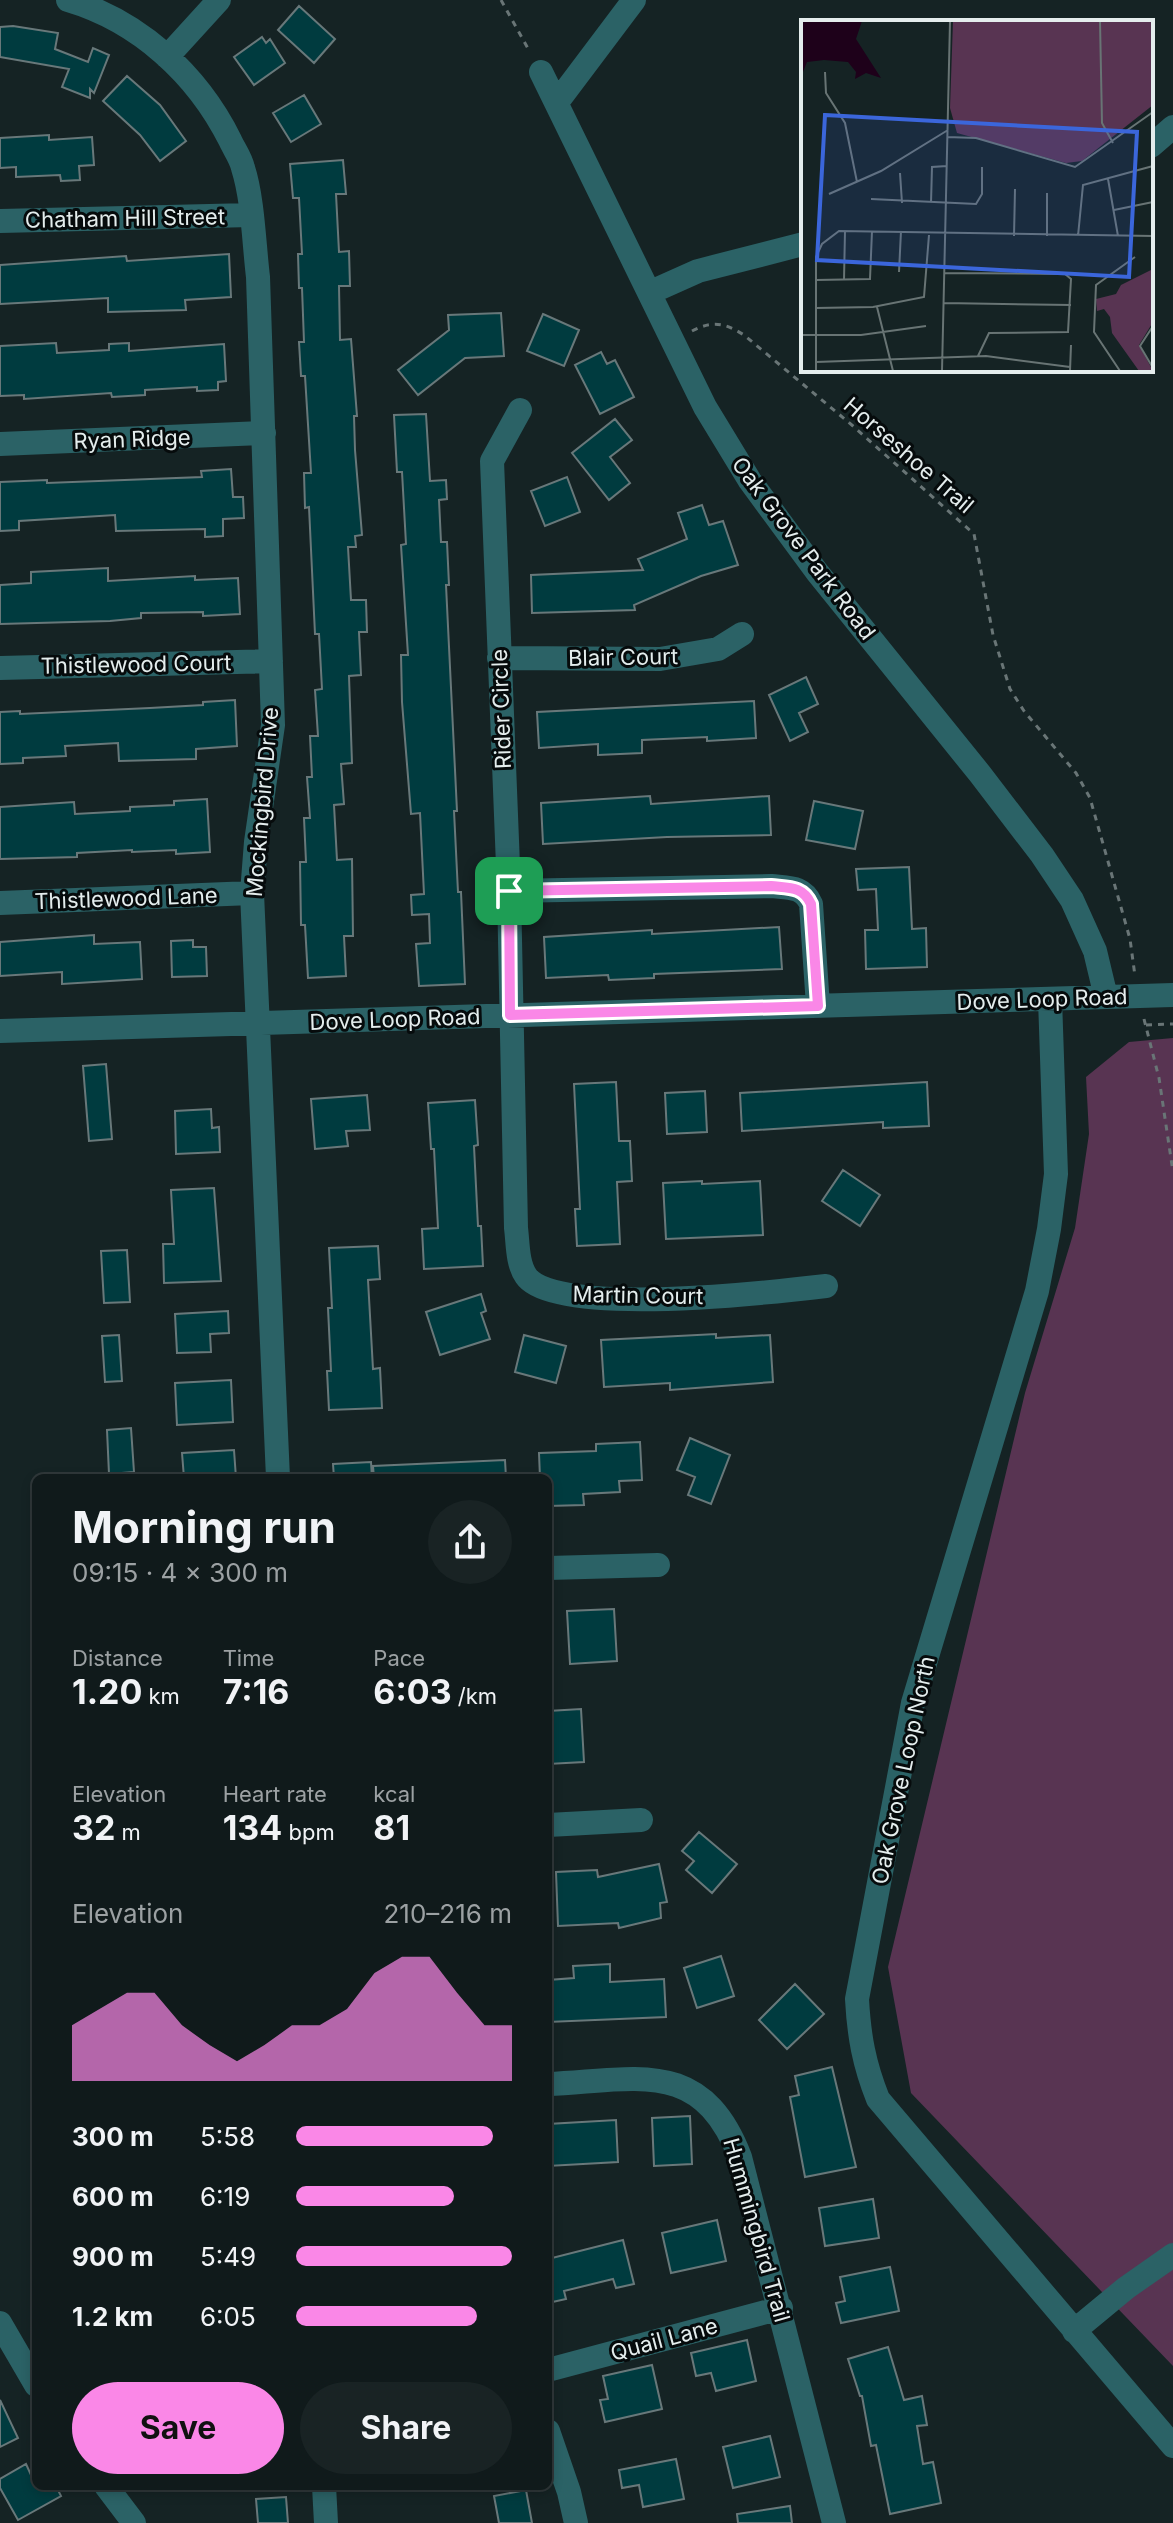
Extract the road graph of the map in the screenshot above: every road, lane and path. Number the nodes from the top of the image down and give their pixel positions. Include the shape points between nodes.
1 (68, 0) edge
2 (219, 0) edge
3 (501, 0) edge
4 (634, 0) edge
5 (167, 57) junction
6 (541, 72) joint
7 (558, 101) junction
8 (1173, 127) edge
9 (1153, 144) edge
10 (251, 215) junction
11 (0, 221) edge
12 (801, 245) edge
13 (651, 292) junction
14 (673, 340) junction
15 (520, 410) dead end
16 (264, 433) junction
17 (0, 444) edge
18 (742, 634) dead end
19 (499, 658) junction
20 (271, 661) junction
21 (0, 668) edge
22 (509, 891) junction
23 (252, 893) junction
24 (0, 903) edge
25 (1173, 995) edge
26 (1139, 996) junction
27 (1106, 997) junction
28 (1050, 999) junction
29 (818, 1006) junction
30 (510, 1015) junction
31 (259, 1023) junction
32 (1173, 1024) edge
33 (1146, 1025) junction
34 (0, 1031) edge
35 (1173, 1172) edge
36 (826, 1286) dead end
37 (278, 1474) edge
38 (658, 1565) dead end
39 (552, 1568) edge
40 (641, 1820) dead end
41 (552, 1825) edge
42 (552, 2084) edge
43 (1173, 2255) edge
44 (781, 2308) junction
45 (0, 2323) edge
46 (1074, 2331) junction
47 (552, 2369) edge
48 (32, 2378) edge
49 (552, 2443) edge
50 (1173, 2446) edge
51 (109, 2490) edge
52 (324, 2490) edge
53 (134, 2523) edge
54 (326, 2523) edge
55 (576, 2523) edge
56 (834, 2523) edge

1 - 5 street, Mockingbird Drive via 99,9
2 - 5 street
3 - 6 path
4 - 7 street
5 - 10 street, Mockingbird Drive via 203,94 221,122 243,167
6 - 7 street, Oak Grove Park Road
7 - 13 street, Oak Grove Park Road
8 - 9 street
10 - 11 street, Chatham Hill Street
10 - 16 street, Mockingbird Drive
12 - 13 street via 698,271
13 - 14 street, Oak Grove Park Road
14 - 26 path, Horseshoe Trail via 707,323 727,324 974,534 993,635 1010,689 1090,798 1130,939
14 - 27 street, Oak Grove Park Road via 705,407 750,481 1072,900 1095,951
15 - 19 street, Rider Circle via 492,461
16 - 17 street, Ryan Ridge
16 - 20 street, Mockingbird Drive
18 - 19 street, Blair Court via 718,649 660,659
19 - 22 street, Rider Circle
20 - 21 street, Thistlewood Court
20 - 23 street, Mockingbird Drive via 273,725
22 - 29 street via 798,888 811,904
22 - 30 street, Rider Circle
23 - 24 street, Thistlewood Lane
23 - 31 street, Mockingbird Drive
25 - 26 street, Dove Loop Road
26 - 27 street, Dove Loop Road
26 - 33 path, Horseshoe Trail
27 - 28 street, Dove Loop Road
28 - 29 street, Dove Loop Road
28 - 46 street, Oak Grove Loop North via 1056,1174 1046,1245 1037,1291 913,1703 857,1999 859,2037 878,2099
29 - 30 street, Dove Loop Road
30 - 31 street, Dove Loop Road
30 - 36 street, Martin Court via 516,1228 519,1258 537,1286 601,1299 741,1296
31 - 34 street, Dove Loop Road
31 - 37 street, Mockingbird Drive
32 - 33 path
33 - 35 path, Horseshoe Trail
38 - 39 street
40 - 41 street
42 - 44 street, Hummingbird Trail via 654,2079 688,2088 717,2111 740,2157
43 - 46 street
44 - 47 street, Quail Lane
44 - 56 street, Hummingbird Trail
45 - 48 street
46 - 50 street, Oak Grove Loop North
49 - 55 street
51 - 53 street
52 - 54 street

